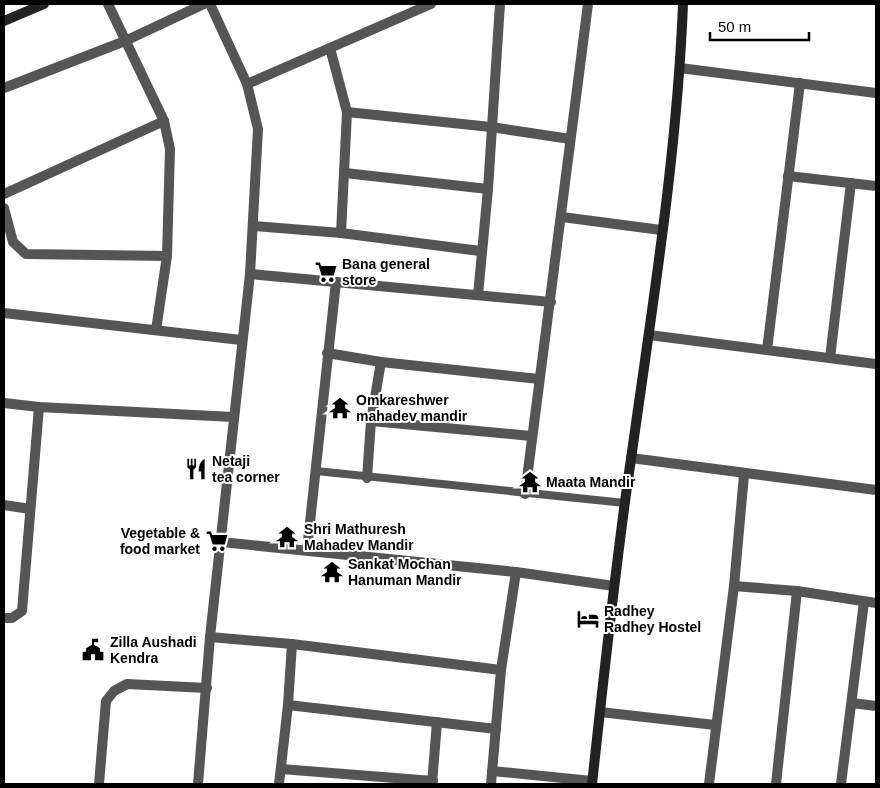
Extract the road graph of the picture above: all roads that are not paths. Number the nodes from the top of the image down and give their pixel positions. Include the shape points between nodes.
1 (44, 4) edge
2 (108, 4) edge
3 (204, 4) edge
4 (210, 4) edge
5 (432, 4) edge
6 (500, 4) edge
7 (588, 4) edge
8 (683, 4) edge
9 (4, 21) edge
10 (125, 41) junction
11 (330, 48) junction
12 (680, 68) junction
13 (800, 83) junction
14 (247, 84) junction
15 (4, 88) edge
16 (876, 93) edge
17 (347, 112) junction
18 (164, 121) junction
19 (491, 127) junction
20 (570, 139) junction
21 (345, 173) junction
22 (788, 176) junction
23 (851, 183) junction
24 (876, 186) edge
25 (488, 189) junction
26 (4, 194) edge
27 (4, 208) edge
28 (562, 217) junction
29 (254, 226) junction
30 (661, 230) junction
31 (341, 233) junction
32 (480, 251) junction
33 (167, 256) junction
34 (250, 274) junction
35 (336, 282) junction
36 (478, 295) junction
37 (551, 302) junction
38 (4, 313) edge
39 (156, 330) junction
40 (649, 335) junction
41 (241, 340) junction
42 (767, 350) junction
43 (327, 353) junction
44 (830, 358) junction
45 (381, 362) junction
46 (876, 364) edge
47 (539, 379) junction
48 (4, 403) edge
49 (39, 407) junction
50 (233, 417) junction
51 (371, 421) junction
52 (531, 436) junction
53 (631, 458) junction
54 (316, 471) junction
55 (744, 474) junction
56 (367, 478) junction
57 (876, 490) edge
58 (525, 494) junction
59 (624, 503) junction
60 (4, 506) edge
61 (30, 509) junction
62 (221, 542) junction
63 (307, 550) junction
64 (516, 572) junction
65 (614, 586) junction
66 (734, 586) junction
67 (796, 591) junction
68 (864, 602) junction
69 (876, 604) edge
70 (4, 618) edge
71 (210, 636) junction
72 (292, 644) junction
73 (501, 670) junction
74 (207, 688) junction
75 (852, 703) junction
76 (288, 705) junction
77 (876, 706) edge
78 (600, 712) junction
79 (437, 722) junction
80 (715, 725) junction
81 (496, 728) junction
82 (281, 769) junction
83 (492, 771) junction
84 (345, 780) edge
85 (433, 783) edge
86 (592, 783) edge
87 (99, 784) edge
88 (198, 784) edge
89 (280, 784) edge
90 (490, 784) edge
91 (708, 784) edge
92 (776, 784) edge
93 (841, 784) edge

1 - 9 street
2 - 10 street
3 - 10 street
4 - 14 street
5 - 11 street
6 - 19 street
7 - 20 street
8 - 12 street
10 - 15 street
10 - 18 street
11 - 14 street
11 - 17 street
12 - 13 street
12 - 30 street
13 - 16 street
13 - 22 street
14 - 29 street via 258,130
17 - 19 street
17 - 21 street
18 - 26 street
18 - 33 street via 170,150
19 - 20 street
19 - 25 street
20 - 28 street
21 - 25 street
21 - 31 street
22 - 23 street
22 - 42 street
23 - 24 street
23 - 44 street
25 - 32 street
27 - 33 street via 13,242 26,254
28 - 30 street
28 - 37 street
29 - 31 street
29 - 34 street
30 - 40 street
31 - 32 street
32 - 36 street
33 - 39 street
34 - 35 street
34 - 41 street
35 - 36 street
35 - 43 street
36 - 37 street
37 - 47 street
38 - 39 street
39 - 41 street
40 - 42 street
40 - 53 street
41 - 50 street
42 - 44 street
43 - 45 street
43 - 54 street
44 - 46 street
45 - 47 street
45 - 51 street
47 - 52 street
48 - 49 street
49 - 50 street
49 - 61 street
50 - 62 street
51 - 52 street
51 - 56 street
52 - 58 street
53 - 55 street
53 - 59 street
54 - 56 lane
54 - 63 street
55 - 57 street
55 - 66 street
56 - 58 lane
58 - 59 lane
59 - 65 street
60 - 61 street
61 - 70 street via 22,611 12,618
62 - 63 street
62 - 71 street
63 - 64 street
64 - 65 street
64 - 73 street
65 - 78 street
66 - 67 street
66 - 80 street
67 - 68 street
67 - 92 street
68 - 69 street
68 - 75 street
71 - 72 street
71 - 74 street
72 - 73 street
72 - 76 street
73 - 81 street
74 - 87 street via 128,684 114,691 106,701
74 - 88 street
75 - 77 street
75 - 93 street
76 - 79 street
76 - 82 street
78 - 80 street
78 - 86 street
79 - 81 street
79 - 85 street
80 - 91 street
81 - 83 street
82 - 84 street
82 - 89 street
83 - 86 street
83 - 90 street
84 - 85 street

